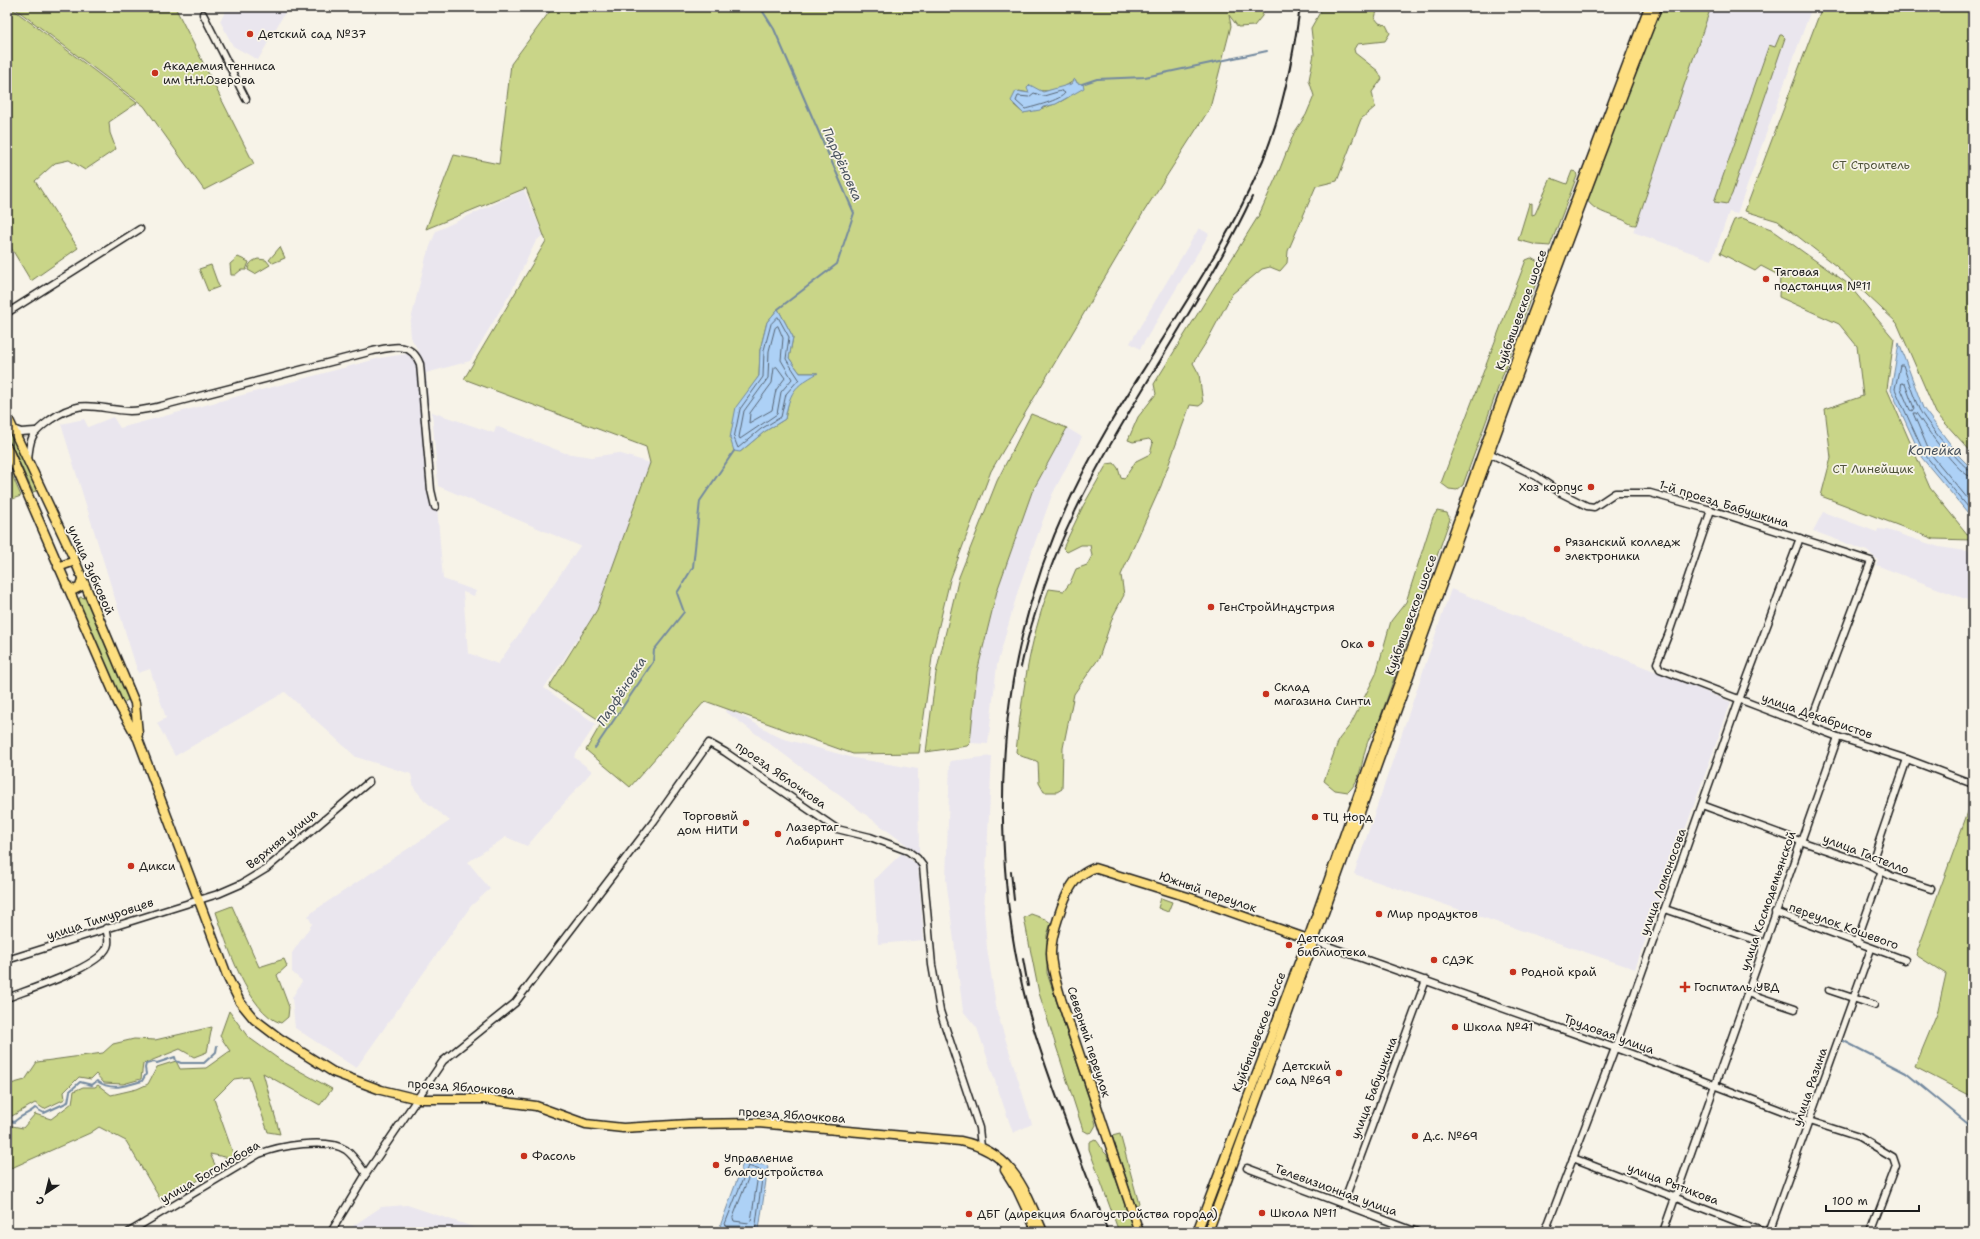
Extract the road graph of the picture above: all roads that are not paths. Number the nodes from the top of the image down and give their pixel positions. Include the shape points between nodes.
1 (1649, 7) edge
2 (1657, 7) edge
3 (202, 14) dead end
4 (246, 99) dead end
5 (140, 229) dead end
6 (7, 313) edge
7 (7, 416) edge
8 (13, 429) junction
9 (36, 431) junction
10 (7, 447) edge
11 (1489, 454) junction
12 (28, 460) junction
13 (42, 491) junction
14 (28, 494) junction
15 (435, 507) dead end
16 (1711, 510) junction
17 (1800, 538) junction
18 (75, 561) junction
19 (58, 568) junction
20 (82, 579) junction
21 (66, 586) junction
22 (89, 594) junction
23 (75, 602) junction
24 (1739, 700) junction
25 (135, 703) junction
26 (119, 705) junction
27 (1809, 726) junction
28 (1838, 737) junction
29 (138, 739) junction
30 (1907, 759) junction
31 (369, 782) dead end
32 (1973, 784) edge
33 (1702, 805) junction
34 (1800, 841) junction
35 (1871, 865) junction
36 (1094, 868) joint
37 (1882, 870) junction
38 (1932, 889) dead end
39 (200, 899) junction
40 (1665, 908) junction
41 (1775, 912) junction
42 (106, 928) junction
43 (1311, 940) junction
44 (1764, 943) junction
45 (1856, 943) junction
46 (1871, 948) junction
47 (7, 960) edge
48 (1905, 960) dead end
49 (1426, 980) junction
50 (1829, 990) dead end
51 (1747, 993) junction
52 (1852, 997) junction
53 (7, 998) edge
54 (1874, 1005) dead end
55 (1795, 1009) dead end
56 (1615, 1048) junction
57 (1715, 1085) junction
58 (418, 1098) junction
59 (1810, 1121) junction
60 (981, 1147) junction
61 (1573, 1158) junction
62 (1247, 1168) dead end
63 (1230, 1172) junction
64 (366, 1174) junction
65 (1676, 1196) junction
66 (1343, 1204) junction
67 (129, 1232) edge
68 (332, 1232) edge
69 (1037, 1232) edge
70 (1043, 1232) edge
71 (1139, 1232) edge
72 (1197, 1232) edge
73 (1208, 1232) edge
74 (1213, 1232) edge
75 (1417, 1232) edge
76 (1545, 1232) edge
77 (1663, 1232) edge
78 (1764, 1232) edge
79 (1770, 1232) edge
80 (1871, 1232) edge

1 - 43 main road, Куйбышевское шоссе via 1531,318 1378,739
2 - 11 main road, Куйбышевское шоссе via 1559,261
3 - 4 street
5 - 6 street
7 - 8 main road, улица Зубковой
8 - 9 street via 27,433
8 - 12 main road, улица Зубковой
9 - 12 street via 29,445
9 - 15 street via 59,414 77,407 103,406 132,411 157,407 400,346 412,352 420,364 431,490
10 - 14 main road, улица Зубковой
11 - 16 street, 1-й проезд Бабушкина via 1536,476 1587,506 1594,506 1615,493 1650,493
11 - 43 main road, Куйбышевское шоссе
12 - 13 main road, улица Зубковой
13 - 14 main road via 39,499 34,501
13 - 18 main road, улица Зубковой
14 - 19 main road, улица Зубковой
16 - 17 street, 1-й проезд Бабушкина
16 - 24 street, улица Декабристов via 1657,663 1660,669
17 - 24 street, улица Ломоносова
17 - 27 street, 1-й проезд Бабушкина via 1871,561
18 - 19 main road
18 - 20 main road, улица Зубковой
19 - 21 main road, улица Зубковой
20 - 21 main road via 80,587 74,590
20 - 22 main road, улица Зубковой
21 - 23 main road, улица Зубковой
22 - 23 main road via 82,592 76,596
22 - 25 main road, улица Зубковой
23 - 26 main road, улица Зубковой
24 - 27 street, улица Декабристов
24 - 33 street, улица Ломоносова
25 - 26 main road via 132,709 126,710
25 - 29 main road, улица Зубковой
26 - 29 main road, улица Зубковой
27 - 28 street, улица Декабристов
28 - 30 street, улица Декабристов
28 - 34 street, улица Космодемьянской
29 - 39 main road, улица Зубковой
30 - 32 street, улица Декабристов
30 - 35 street
31 - 39 street, Верхняя улица via 266,869 230,889
33 - 34 street, улица Гастелло
33 - 40 street, улица Ломоносова
34 - 35 street, улица Гастелло
34 - 41 street, улица Космодемьянской
35 - 37 street, улица Гастелло
36 - 43 main road, Южный переулок
36 - 71 main road, Северный переулок via 1083,873 1075,881 1058,920 1051,953 1063,1006
37 - 38 street, улица Гастелло via 1891,876
37 - 45 street
39 - 42 street, улица Тимуровцев
39 - 58 main road, проезд Яблочкова via 228,978 240,1002 254,1020 333,1072 381,1090
40 - 44 street
40 - 56 street, улица Ломоносова
41 - 44 street, улица Космодемьянской
41 - 45 street, переулок Кошевого
42 - 47 street, улица Тимуровцев
42 - 53 street via 108,944 95,961
43 - 49 street, Трудовая улица
43 - 63 main road, Куйбышевское шоссе
43 - 72 main road, Куйбышевское шоссе
44 - 51 street, улица Космодемьянской
45 - 46 street, переулок Кошевого
46 - 48 street, переулок Кошевого
46 - 52 street, улица Разина
49 - 56 street, Трудовая улица
49 - 66 street, улица Бабушкина
50 - 52 street
51 - 55 street
51 - 57 street, улица Космодемьянской
52 - 54 street
52 - 59 street, улица Разина
56 - 57 street, Трудовая улица
56 - 61 street, улица Ломоносова
57 - 59 street, Трудовая улица
57 - 65 street, улица Космодемьянской
58 - 60 main road, проезд Яблочкова via 483,1099 536,1106 586,1124 623,1128 758,1123 960,1141
58 - 60 street, проезд Яблочкова via 443,1061 515,1003 654,821 709,743 837,829 908,851 923,866 932,965 940,1011 980,1128
58 - 64 street
59 - 79 street, улица Разина
59 - 80 street, Трудовая улица via 1860,1137 1892,1157 1896,1166
60 - 69 main road, проезд Яблочкова via 1009,1174
60 - 70 main road, проезд Яблочкова via 996,1155 1013,1171
61 - 65 street, улица Рытикова
61 - 76 street, улица Ломоносова
62 - 66 street, Телевизионная улица
63 - 73 main road, Куйбышевское шоссе
63 - 74 main road, Куйбышевское шоссе
64 - 67 street, улица Боголюбова via 346,1150 335,1145 272,1148
64 - 68 street
65 - 77 street, улица Космодемьянской
65 - 78 street, улица Рытикова
66 - 75 street, Телевизионная улица

